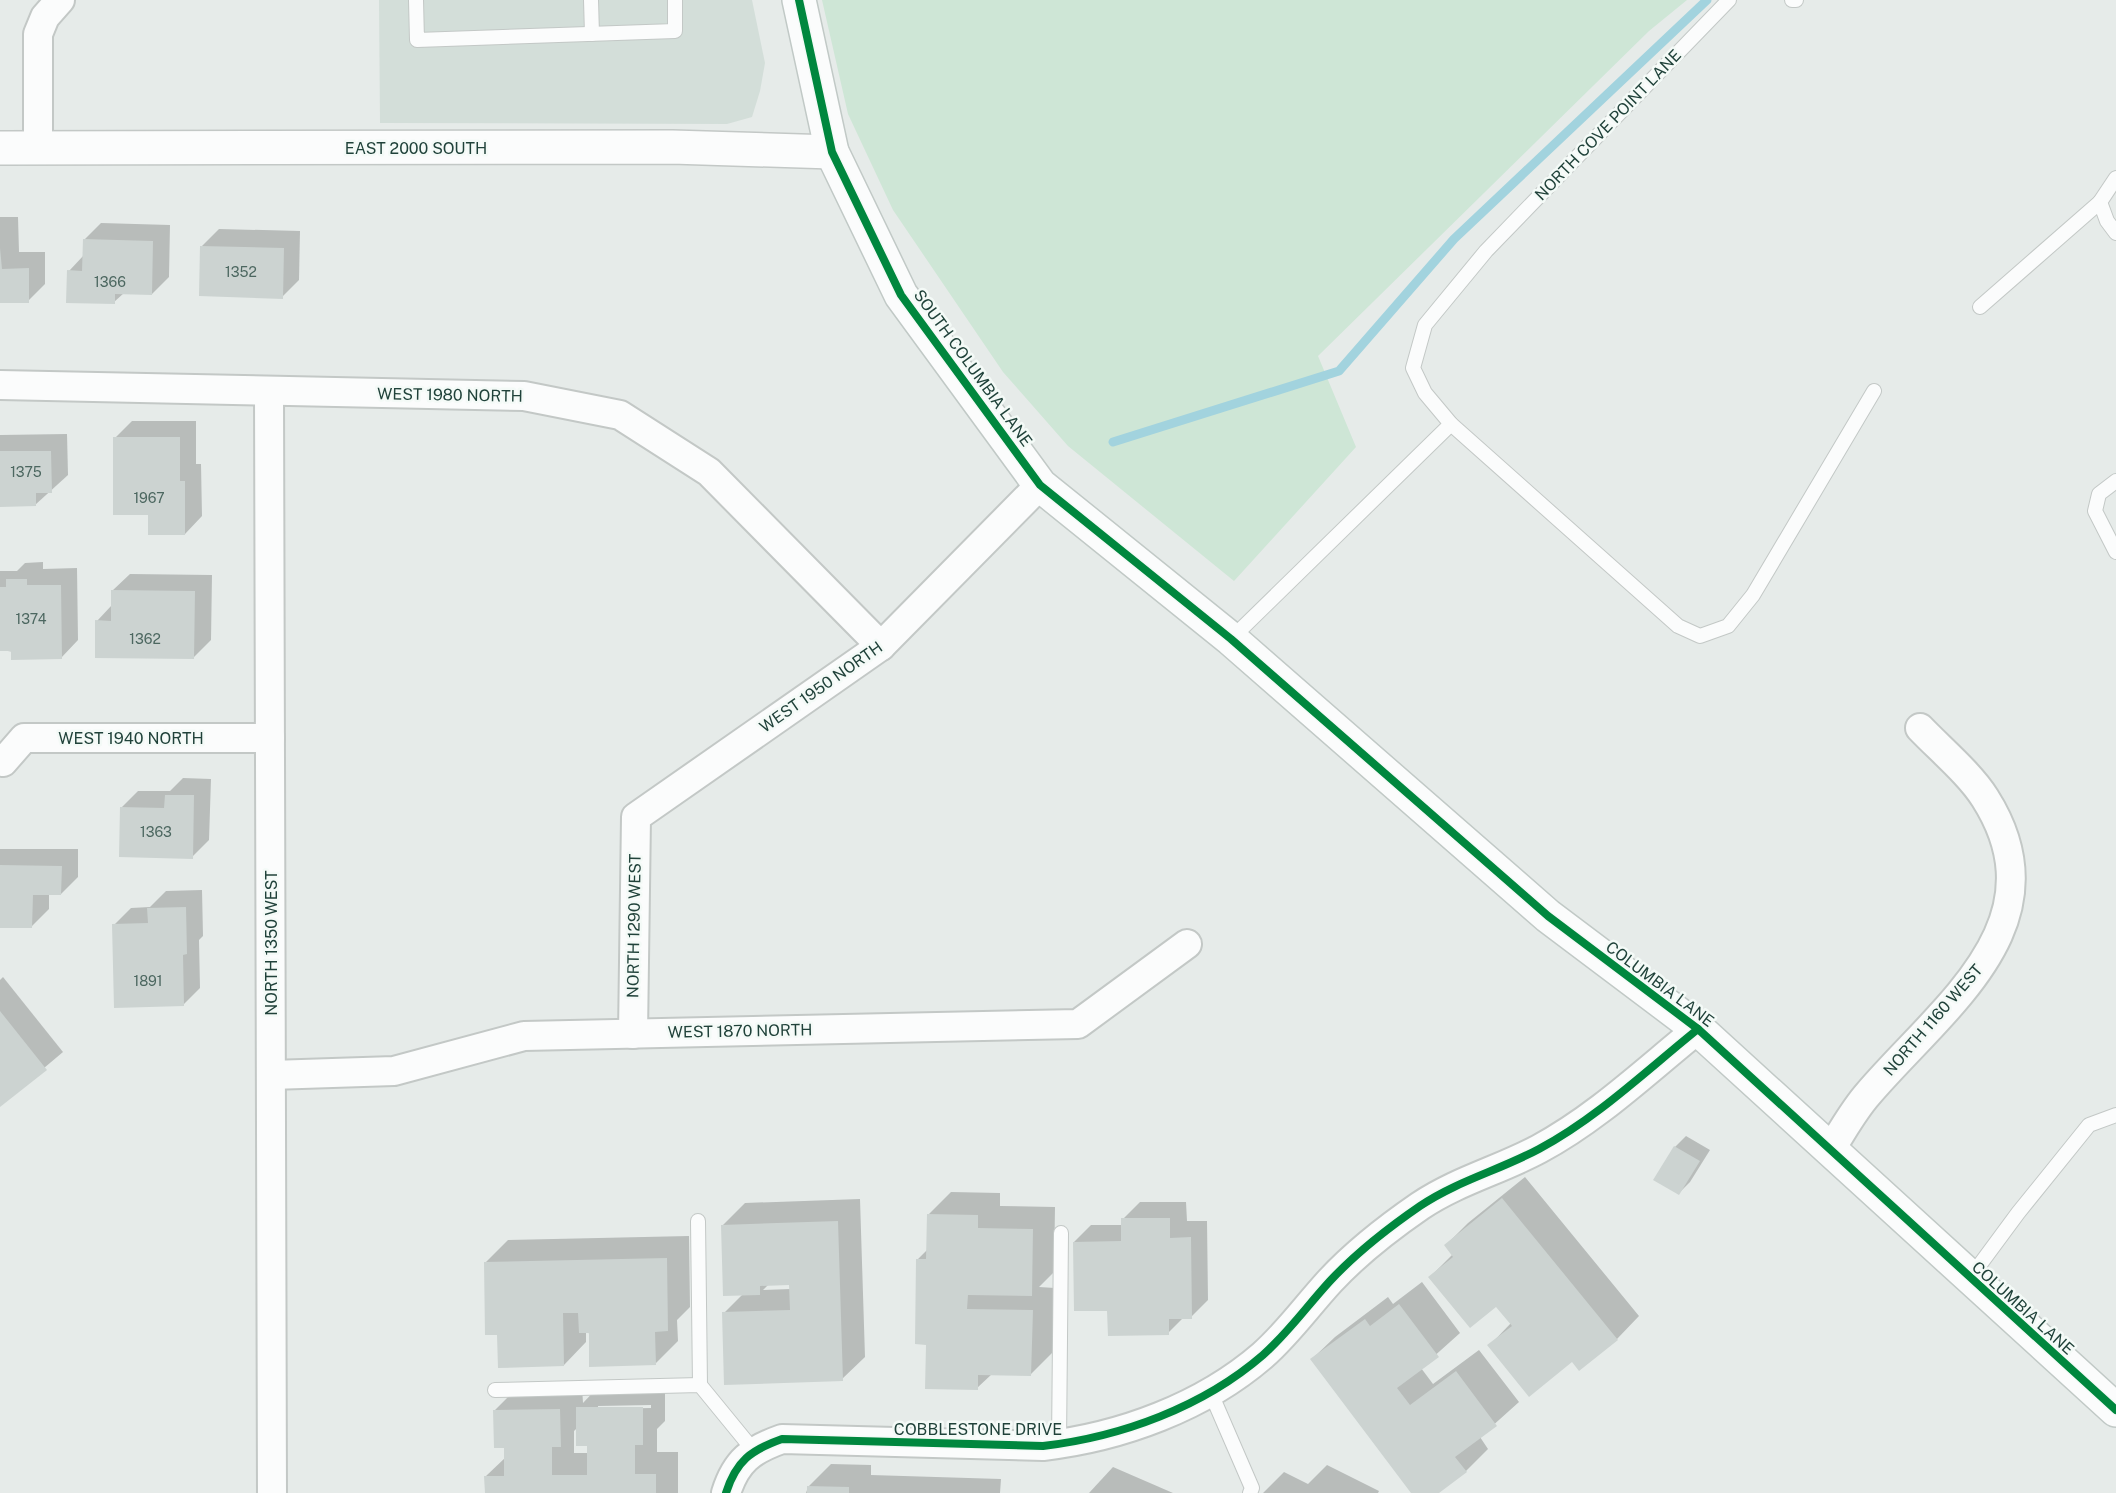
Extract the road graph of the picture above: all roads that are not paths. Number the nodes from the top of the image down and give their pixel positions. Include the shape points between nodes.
1 (60, 0) edge
2 (416, 0) edge
3 (591, 0) edge
4 (675, 0) edge
5 (799, 0) edge
6 (1729, 0) edge
7 (1792, 0) edge
8 (1796, 0) edge
9 (592, 34) junction
10 (0, 148) edge
11 (38, 148) junction
12 (832, 152) junction
13 (2116, 178) edge
14 (2100, 202) junction
15 (2116, 233) edge
16 (1980, 307) dead end
17 (0, 385) edge
18 (1874, 391) dead end
19 (269, 392) junction
20 (1451, 424) junction
21 (2116, 481) edge
22 (1040, 485) junction
23 (2116, 552) edge
24 (1231, 639) junction
25 (881, 646) junction
26 (1920, 728) dead end
27 (270, 738) junction
28 (3, 762) dead end
29 (636, 817) joint
30 (1187, 944) dead end
31 (1698, 1029) junction
32 (633, 1034) junction
33 (271, 1075) junction
34 (2116, 1115) edge
35 (1830, 1150) junction
36 (698, 1221) dead end
37 (1061, 1233) dead end
38 (1970, 1278) junction
39 (700, 1385) junction
40 (495, 1390) dead end
41 (1210, 1391) junction
42 (2116, 1410) edge
43 (1059, 1444) junction
44 (754, 1451) junction
45 (272, 1493) edge
46 (726, 1493) edge
47 (1250, 1493) edge

1 - 11 street via 45,17 38,34
2 - 9 lane via 417,40
3 - 9 lane
4 - 9 lane via 675,31
5 - 12 main road, SOUTH COLUMBIA LANE
6 - 20 lane, NORTH COVE POINT LANE via 1486,251 1425,325 1413,368 1425,393
7 - 8 lane
10 - 11 main road, EAST 2000 SOUTH
11 - 12 main road, EAST 2000 SOUTH via 672,147
12 - 22 main road, SOUTH COLUMBIA LANE via 907,305
13 - 14 lane
14 - 15 lane
14 - 16 lane
17 - 19 street, WEST 1980 NORTH
18 - 20 lane, NORTH COVE POINT LANE via 1753,595 1728,626 1700,636 1678,626
19 - 25 street, WEST 1980 NORTH via 524,396 620,415 709,472
19 - 27 street, NORTH 1350 WEST
20 - 24 lane
21 - 23 lane via 2099,494 2095,511
22 - 24 main road, SOUTH COLUMBIA LANE
22 - 25 street, WEST 1950 NORTH
24 - 31 main road, COLUMBIA LANE via 1548,916
25 - 29 street, WEST 1950 NORTH
26 - 35 street, NORTH 1160 WEST via 1984,797 2000,826 2010,865 2006,918 1979,971 1866,1095
27 - 28 street, WEST 1940 NORTH via 24,738
27 - 33 street, NORTH 1350 WEST
29 - 32 street, NORTH 1290 WEST
30 - 32 street, WEST 1870 NORTH via 1078,1024
31 - 35 main road, COLUMBIA LANE
31 - 41 street, COBBLESTONE DRIVE via 1574,1128 1538,1150 1466,1180 1372,1241 1262,1356
32 - 33 street, WEST 1870 NORTH via 524,1036 394,1071
33 - 45 street, NORTH 1350 WEST
34 - 38 lane via 2089,1125
35 - 38 main road, COLUMBIA LANE
36 - 39 lane
37 - 43 lane
38 - 42 main road, COLUMBIA LANE
39 - 40 lane
39 - 44 lane
41 - 43 street, COBBLESTONE DRIVE via 1121,1430
41 - 47 lane via 1252,1488
43 - 44 street, COBBLESTONE DRIVE via 782,1439
44 - 46 street, COBBLESTONE DRIVE via 737,1467

